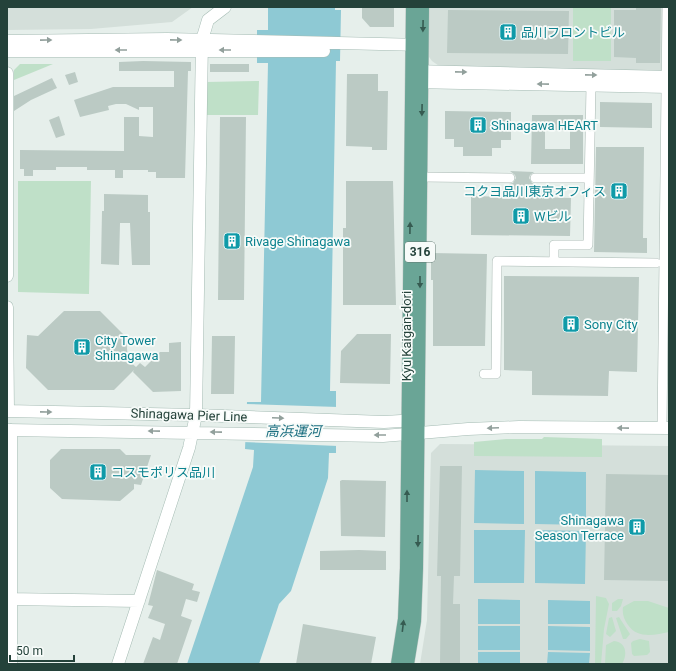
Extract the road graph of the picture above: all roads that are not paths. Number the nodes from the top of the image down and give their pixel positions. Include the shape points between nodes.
1 (225, 7) edge
2 (412, 7) edge
3 (424, 7) edge
4 (667, 7) edge
5 (7, 41) edge
6 (202, 45) junction
7 (417, 48) junction
8 (7, 51) edge
9 (7, 73) edge
10 (417, 77) junction
11 (668, 82) edge
12 (591, 85) junction
13 (421, 177) junction
14 (510, 178) dead end
15 (536, 178) dead end
16 (589, 178) junction
17 (554, 262) junction
18 (656, 263) dead end
19 (7, 276) edge
20 (7, 307) edge
21 (484, 374) dead end
22 (7, 411) edge
23 (196, 415) junction
24 (413, 427) junction
25 (665, 428) edge
26 (9, 430) edge
27 (193, 431) junction
28 (9, 599) edge
29 (139, 601) junction
30 (11, 664) edge
31 (118, 664) edge
32 (397, 664) edge
33 (408, 664) edge

1 - 6 street via 208,20
2 - 7 main road, Kyu Kaigan-dori / 316
3 -> 7 main road, Kyu Kaigan-dori / 316
4 - 11 street
5 -> 6 street
6 - 7 street
6 -> 8 street
6 - 23 street
7 - 10 main road, Kyu Kaigan-dori / 316
9 - 19 street
10 -> 11 street
12 -> 10 street
10 -> 13 main road, Kyu Kaigan-dori / 316
24 -> 10 main road, Kyu Kaigan-dori / 316
11 - 12 street
11 - 25 street
12 - 16 street
13 - 14 street
13 -> 24 main road, Kyu Kaigan-dori / 316
15 - 16 street
16 - 17 street via 588,246 554,245
17 - 18 street
17 - 21 street via 497,261 496,374
20 - 22 street
22 -> 23 street, Shinagawa Pier Line
23 -> 24 street, Shinagawa Pier Line via 337,420
23 - 27 street
25 -> 24 street
24 -> 27 street, Shinagawa Pier Line via 383,436
32 -> 24 main road, Kyu Kaigan-dori / 316 via 405,603
24 -> 33 main road, Kyu Kaigan-dori / 316 via 417,604
27 -> 26 street, Shinagawa Pier Line
26 - 28 street
27 - 29 street
28 - 29 street
28 - 30 street
29 - 31 street

